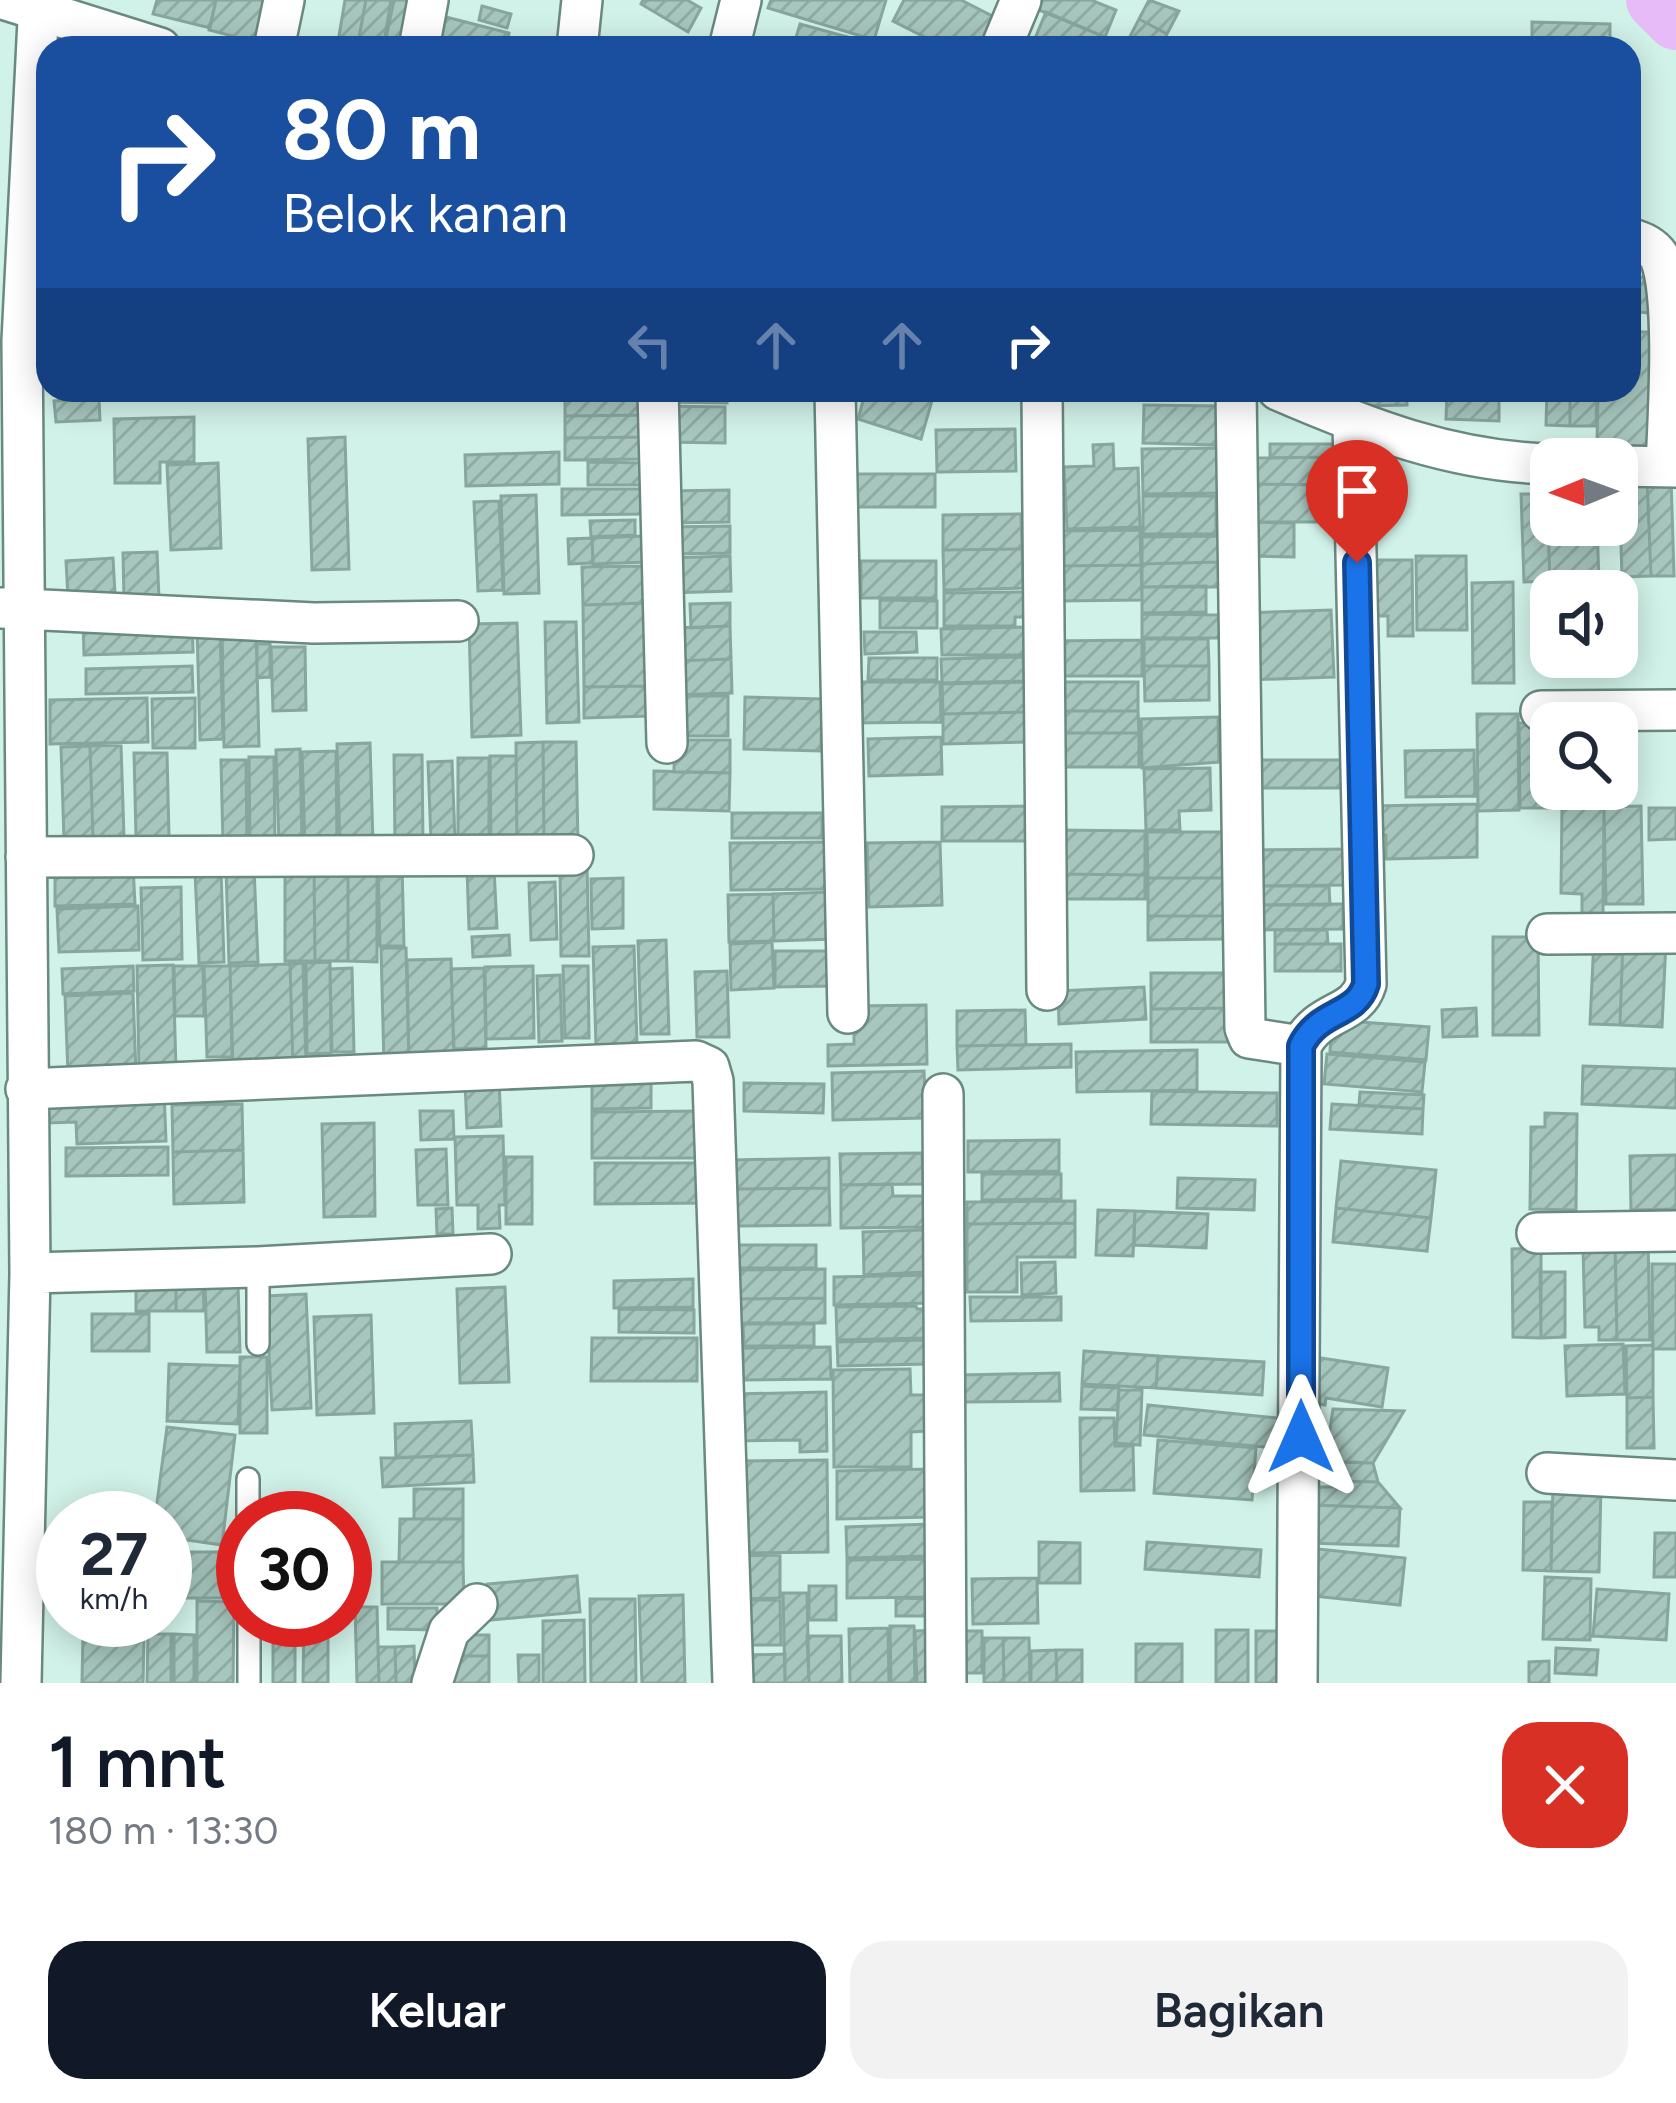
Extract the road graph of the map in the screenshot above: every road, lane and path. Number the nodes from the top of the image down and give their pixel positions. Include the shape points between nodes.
1 (284, 0) edge
2 (428, 0) edge
3 (582, 0) edge
4 (741, 0) edge
5 (1021, 0) edge
6 (27, 3) edge
7 (125, 36) edge
8 (276, 36) edge
9 (421, 36) edge
10 (578, 36) edge
11 (733, 36) edge
12 (1006, 36) edge
13 (1641, 242) edge
14 (11, 342) edge
15 (658, 402) edge
16 (835, 402) edge
17 (1042, 402) edge
18 (1236, 402) edge
19 (1305, 402) edge
20 (1353, 423) junction
21 (1530, 462) edge
22 (1638, 466) edge
23 (1671, 467) edge
24 (12, 609) edge
25 (458, 621) dead end
26 (12, 710) edge
27 (1638, 710) edge
28 (1676, 710) edge
29 (667, 743) dead end
30 (573, 855) dead end
31 (26, 857) junction
32 (1676, 933) edge
33 (1547, 934) dead end
34 (1046, 990) dead end
35 (848, 1013) dead end
36 (1301, 1046) junction
37 (26, 1089) junction
38 (943, 1094) dead end
39 (1676, 1231) edge
40 (1538, 1233) dead end
41 (491, 1254) dead end
42 (258, 1267) junction
43 (30, 1273) junction
44 (258, 1344) dead end
45 (1547, 1473) dead end
46 (248, 1479) dead end
47 (1676, 1480) edge
48 (248, 1491) edge
49 (477, 1604) dead end
50 (248, 1647) edge
51 (21, 1683) edge
52 (249, 1683) edge
53 (433, 1683) edge
54 (733, 1683) edge
55 (946, 1683) edge
56 (1297, 1683) edge

1 - 8 street
2 - 9 street
3 - 10 street
4 - 11 street
5 - 12 street
6 - 7 street
6 - 14 street
13 - 23 street via 1660,257 1669,287
14 - 24 street
15 - 29 street
16 - 35 street
17 - 34 street
18 - 36 street via 1245,1028 1261,1043
19 - 20 street
20 - 21 street via 1438,451
20 - 36 street via 1366,984 1359,1000 1317,1022
22 - 23 street
24 - 25 street
24 - 26 street
26 - 31 street
27 - 28 street
30 - 31 street
31 - 37 street
32 - 33 street
36 - 56 street
37 - 43 street
37 - 54 street via 709,1066
38 - 55 street
39 - 40 street
41 - 42 street
42 - 43 street
42 - 44 lane
43 - 51 street
45 - 47 street
46 - 48 lane
49 - 53 street via 449,1631
50 - 52 lane

